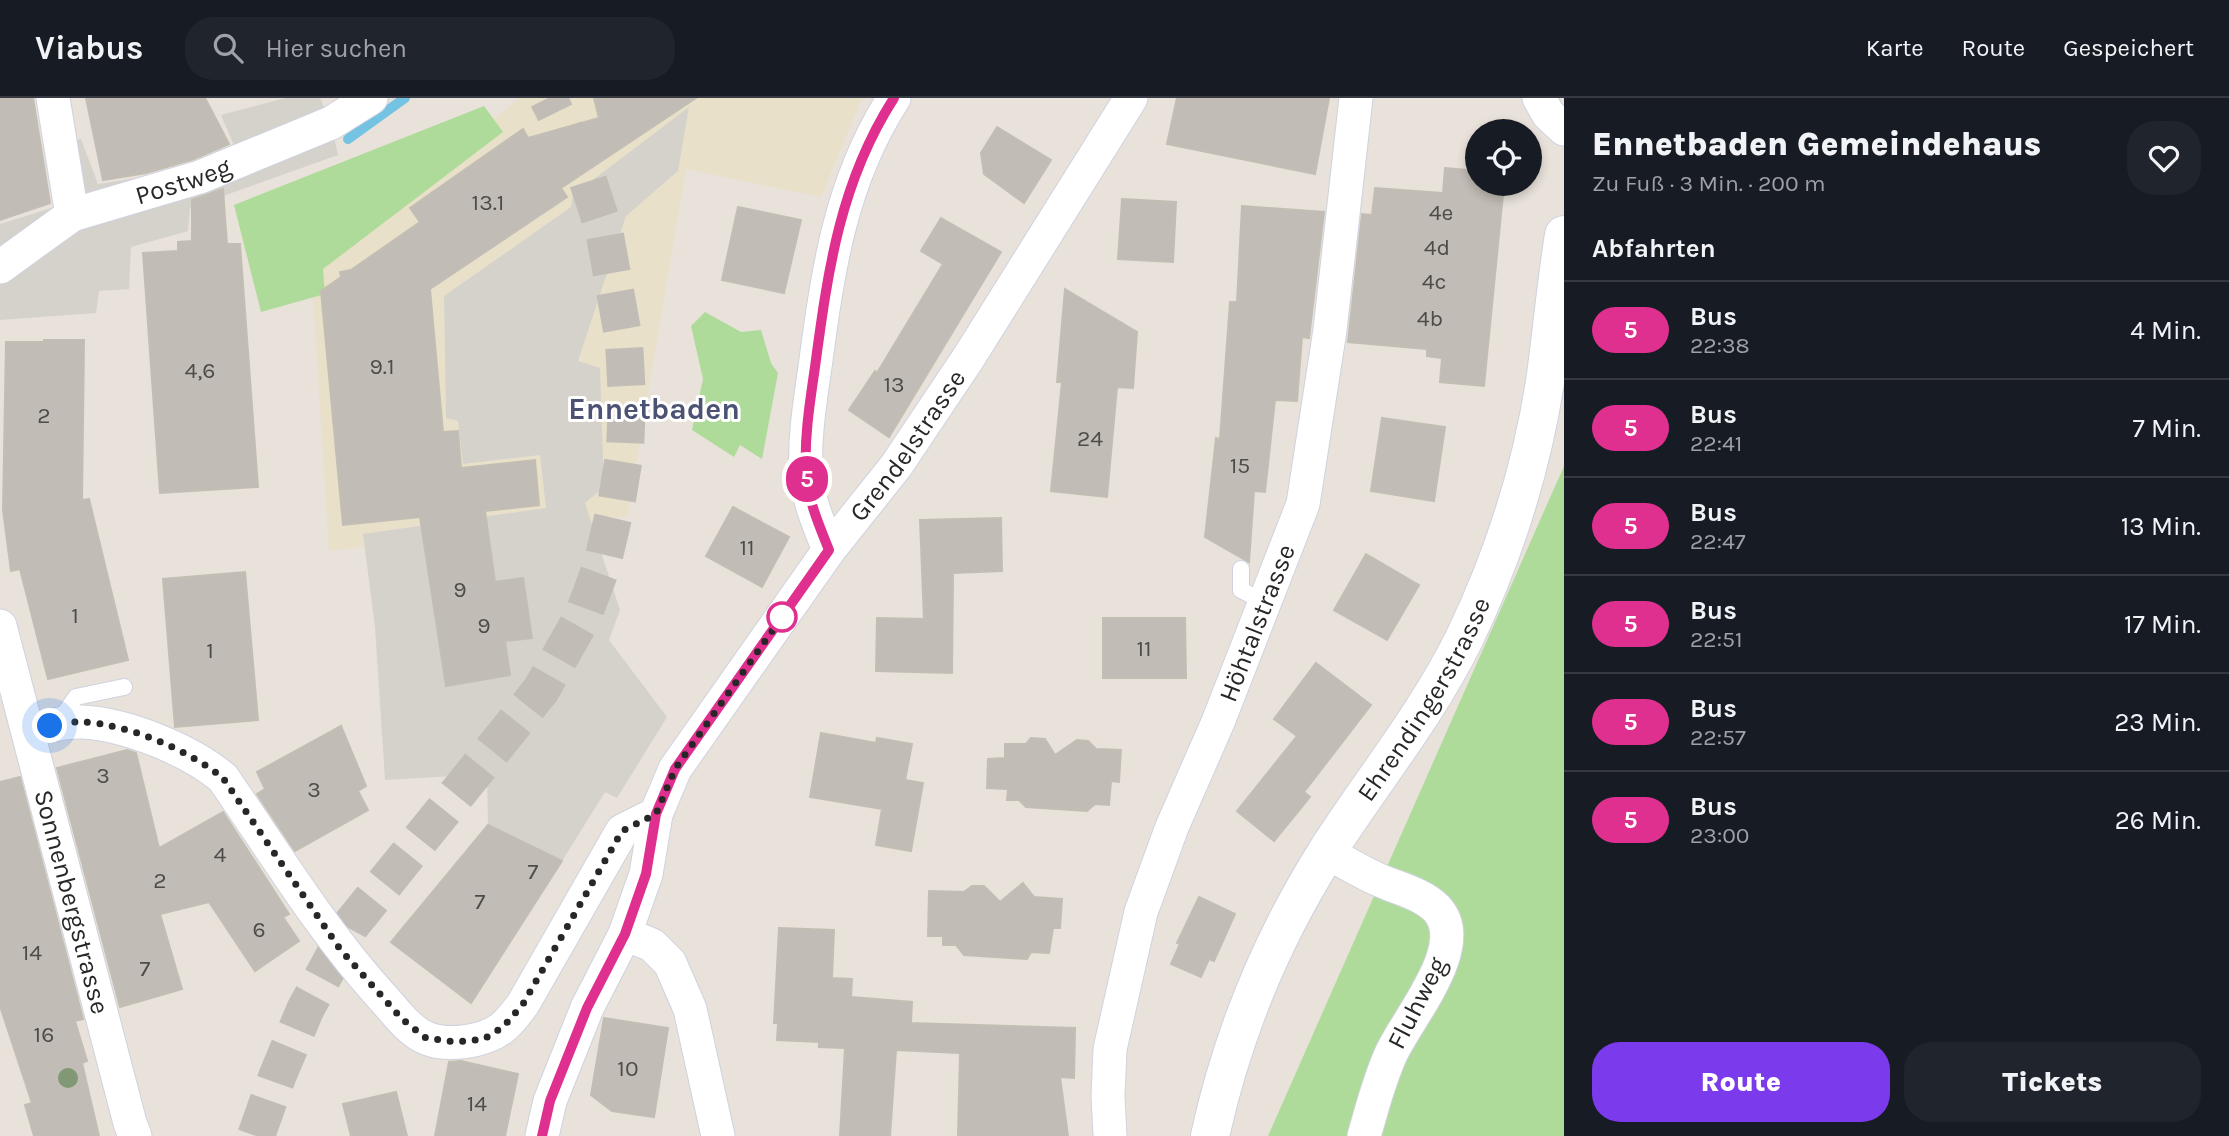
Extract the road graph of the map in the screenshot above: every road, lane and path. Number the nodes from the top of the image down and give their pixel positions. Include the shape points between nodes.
1 (53, 98) edge
2 (371, 98) edge
3 (894, 98) edge
4 (1131, 98) edge
5 (1356, 98) edge
6 (1539, 98) edge
7 (1564, 129) edge
8 (72, 215) junction
9 (1564, 235) edge
10 (0, 267) edge
11 (829, 550) junction
12 (1241, 569) dead end
13 (1266, 603) junction
14 (0, 626) edge
15 (124, 687) dead end
16 (42, 728) junction
17 (656, 814) junction
18 (1327, 852) junction
19 (625, 934) junction
20 (135, 1136) edge
21 (542, 1136) edge
22 (718, 1136) edge
23 (1110, 1136) edge
24 (1210, 1136) edge
25 (1364, 1136) edge

1 - 8 street
2 - 8 street, Postweg via 331,123 200,177
3 - 11 street via 849,186 819,337 806,475
4 - 11 street, Grendelstrasse via 969,357 896,466
5 - 13 street, Höhtalstrasse via 1330,330 1303,504
6 - 7 street
8 - 10 street, Postweg
9 - 18 main road, Ehrendingerstrasse via 1545,383 1501,556 1463,640 1419,720
11 - 17 street, Grendelstrasse via 675,769
12 - 13 lane via 1241,590
13 - 23 street, Höhtalstrasse via 1141,912 1110,1049
14 - 16 street, Sonnenbergstrasse
15 - 16 lane via 76,697
16 - 17 street via 80,722 126,730 164,744 223,778 340,949 402,1019 426,1038 484,1039 503,1027 523,1004 622,831
16 - 20 street, Sonnenbergstrasse
17 - 19 street, Grendelstrasse via 646,874
18 - 24 main road, Ehrendingerstrasse via 1268,960 1238,1035
18 - 25 street, Fluhweg via 1418,897 1436,908 1447,924 1448,942 1438,970 1391,1054
19 - 21 street, Grendelstrasse via 587,1008 550,1101
19 - 22 street via 652,945 670,963 690,1009

